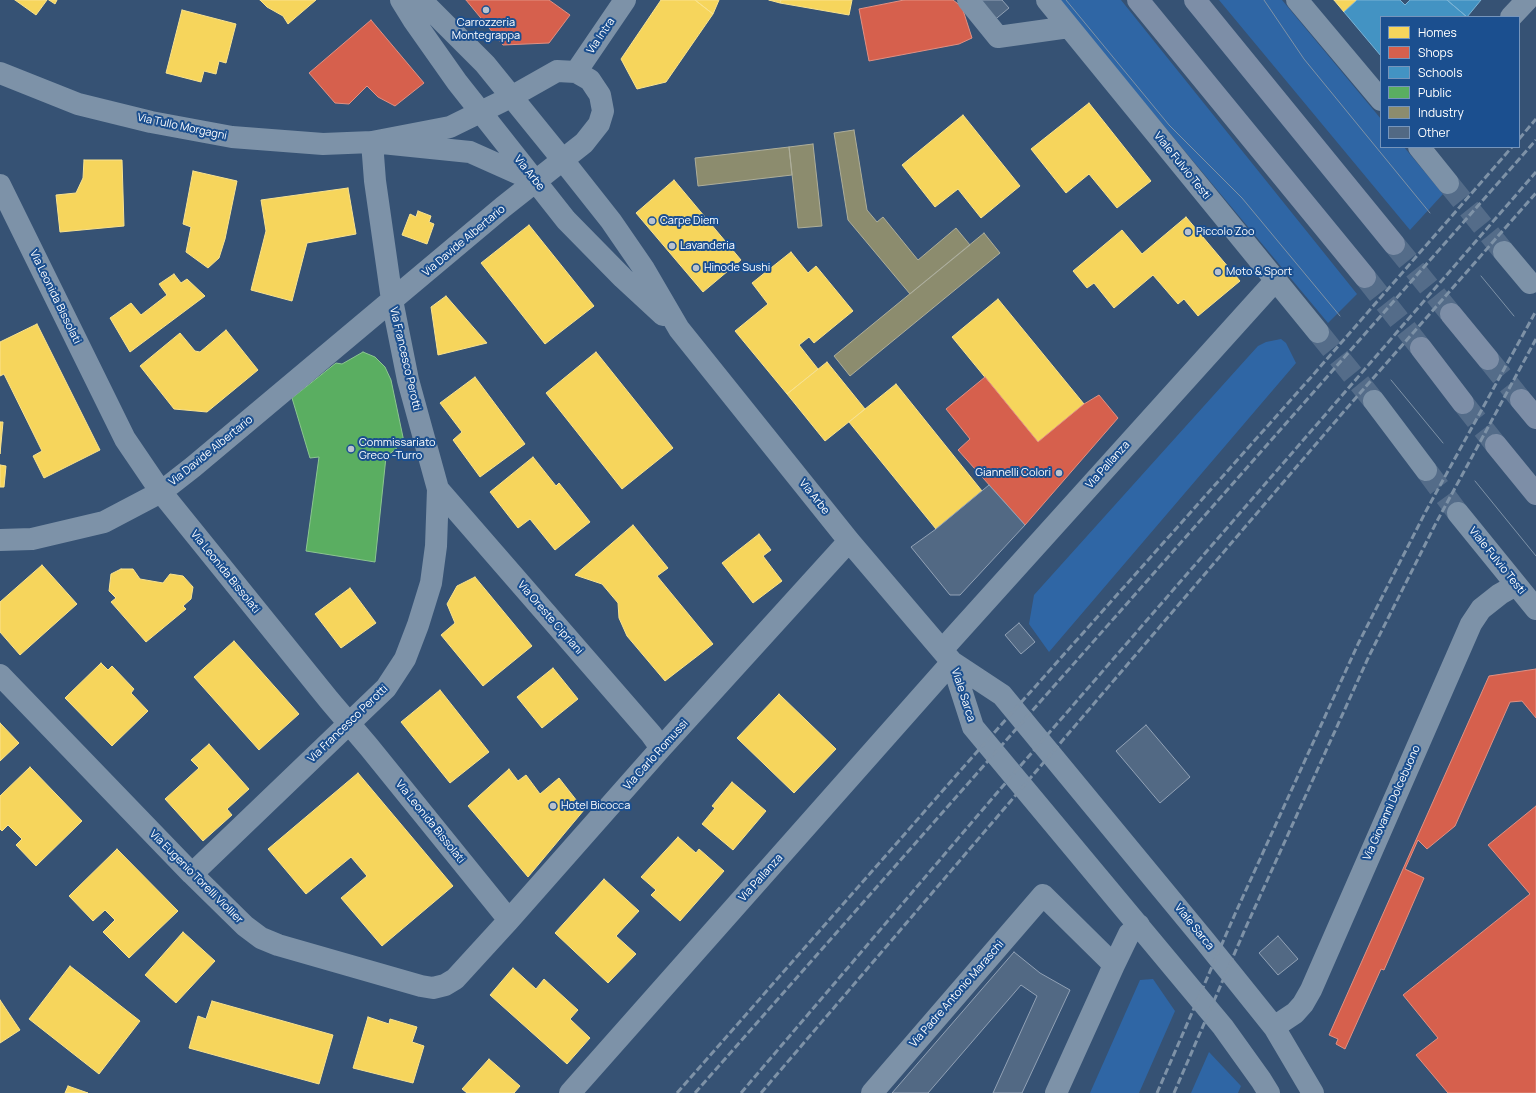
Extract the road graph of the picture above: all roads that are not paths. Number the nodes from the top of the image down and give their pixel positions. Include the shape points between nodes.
1 (401, 0) edge
2 (421, 0) edge
3 (625, 0) edge
4 (968, 0) edge
5 (1047, 0) edge
6 (1138, 0) edge
7 (1195, 0) edge
8 (1297, 0) edge
9 (1527, 0) edge
10 (1513, 16) edge
11 (1069, 27) junction
12 (576, 72) junction
13 (0, 73) edge
14 (511, 96) junction
15 (1380, 99) edge
16 (480, 112) junction
17 (372, 142) junction
18 (1420, 148) edge
19 (562, 159) junction
20 (536, 181) junction
21 (1448, 183) tunnel mouth
22 (0, 185) edge
23 (1394, 244) tunnel mouth
24 (1504, 252) tunnel mouth
25 (1365, 277) tunnel mouth
26 (1275, 281) junction
27 (1530, 283) dead end
28 (392, 300) junction
29 (1450, 314) tunnel mouth
30 (679, 329) junction
31 (1318, 332) tunnel mouth
32 (1421, 348) tunnel mouth
33 (1488, 359) tunnel mouth
34 (1521, 400) tunnel mouth
35 (1374, 401) tunnel mouth
36 (1463, 403) tunnel mouth
37 (1536, 418) edge
38 (1496, 445) tunnel mouth
39 (1426, 470) tunnel mouth
40 (438, 489) junction
41 (161, 492) junction
42 (1536, 494) edge
43 (1458, 513) tunnel mouth
44 (0, 540) edge
45 (849, 541) junction
46 (1516, 585) junction
47 (1536, 609) edge
48 (947, 656) junction
49 (0, 676) edge
50 (349, 724) junction
51 (661, 748) junction
52 (192, 874) junction
53 (509, 920) junction
54 (1139, 925) junction
55 (1114, 965) junction
56 (445, 985) joint
57 (1274, 1027) junction
58 (570, 1093) edge
59 (872, 1093) edge
60 (1056, 1093) edge
61 (1269, 1093) edge
62 (1313, 1093) edge

1 - 16 street, Via Arbe via 440,59
2 - 14 street, Via Arbe via 484,64
3 - 12 street, Via Intra
4 - 11 street via 998,36
5 - 11 street, Viale Fulvio Testi
6 - 25 main road
7 - 23 main road
8 - 15 street
9 - 10 street
11 - 26 street, Viale Fulvio Testi
12 - 14 street, Via Tullo Morgagni via 557,71
12 - 19 street, Via Davide Albertario via 590,80 600,95 603,111 599,124 584,143
13 - 17 street, Via Tullo Morgagni via 78,104 232,138 323,144
14 - 16 street, Via Tullo Morgagni
14 - 19 street, Via Arbe
16 - 17 street, Via Tullo Morgagni via 450,127
16 - 20 street, Via Arbe
17 - 20 street, Via Tullo Morgagni via 470,152
17 - 28 street via 375,182
18 - 21 street
19 - 20 street, Via Davide Albertario
19 - 30 street, Via Arbe via 611,221 644,269
20 - 28 street, Via Davide Albertario
20 - 30 street, Via Arbe via 566,220 623,278
22 - 41 street, Via Leonida Bissolati via 125,439
24 - 27 street
26 - 31 street, Viale Fulvio Testi
26 - 48 street, Via Pallanza
28 - 40 street, Via Francesco Perotti via 408,380
28 - 41 street, Via Davide Albertario
29 - 33 main road
30 - 45 street, Via Arbe
32 - 36 main road
34 - 37 main road
35 - 39 street
38 - 42 main road
40 - 50 street, Via Francesco Perotti via 436,546 431,583 405,659 386,688
40 - 51 street, Via Oreste Cipriani
41 - 44 street, Via Davide Albertario via 104,522 32,539
41 - 50 street, Via Leonida Bissolati
43 - 46 street, Viale Fulvio Testi
45 - 48 street, Via Arbe
45 - 51 street, Via Carlo Romussi
46 - 47 street, Viale Fulvio Testi
46 - 57 street, Via Giovanni Dolcebuono via 1481,609 1471,624 1311,990 1295,1013
48 - 54 street, Viale Sarca via 973,727
48 - 57 street, Viale Sarca via 1002,695
48 - 58 street, Via Pallanza
49 - 52 street, Via Eugenio Torelli Viollier
50 - 52 street, Via Francesco Perotti
50 - 53 street, Via Leonida Bissolati
51 - 53 street, Via Carlo Romussi
52 - 56 street, Via Eugenio Torelli Viollier via 245,926 261,938 421,986 433,988
53 - 56 street, Via Carlo Romussi via 454,979
54 - 55 street via 1129,934
54 - 61 street, Viale Sarca via 1223,1027
55 - 59 street, Via Padre Antonio Maraschi via 1042,895
55 - 60 street
57 - 62 street, Viale Sarca

